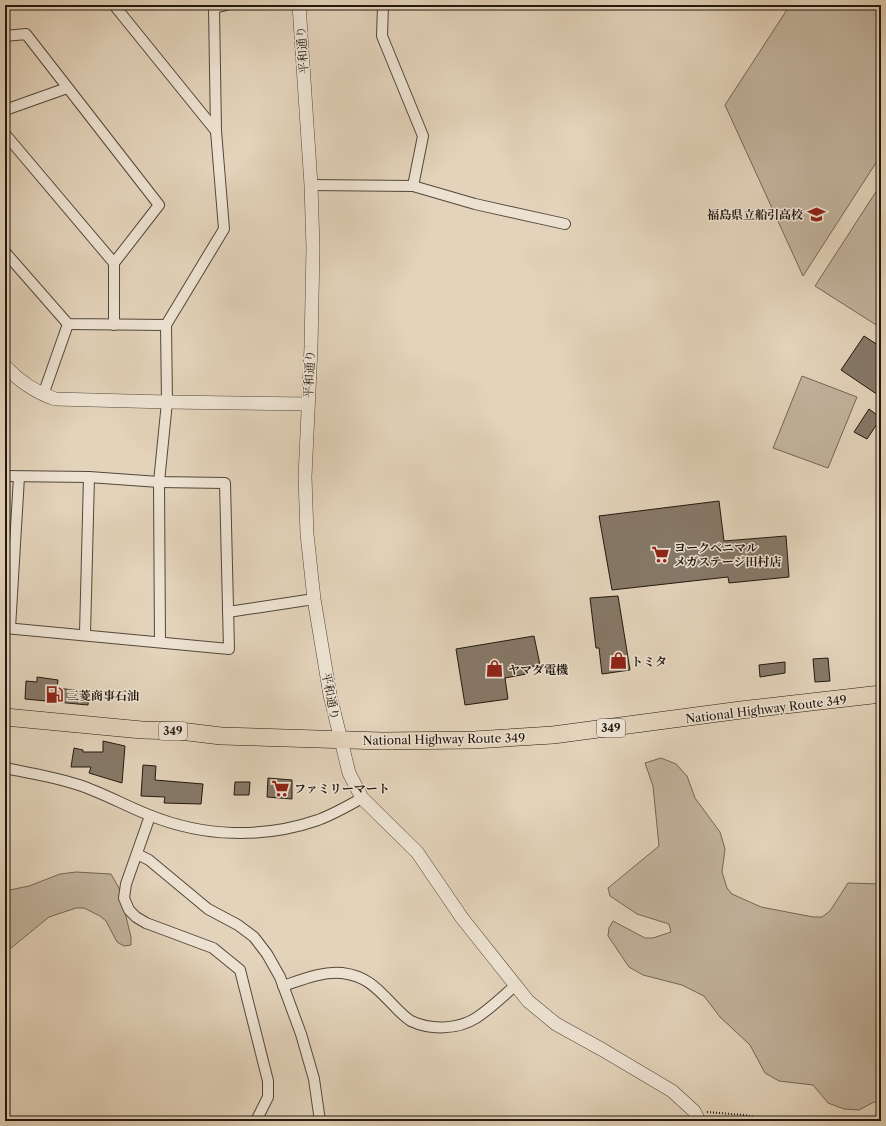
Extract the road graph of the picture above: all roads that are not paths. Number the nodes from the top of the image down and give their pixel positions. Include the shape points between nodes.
1 (114, 5) edge
2 (226, 5) edge
3 (299, 5) edge
4 (383, 5) edge
5 (213, 6) edge
6 (5, 36) edge
7 (67, 88) junction
8 (5, 110) edge
9 (216, 132) junction
10 (5, 134) edge
11 (312, 185) junction
12 (413, 186) junction
13 (565, 224) dead end
14 (5, 252) edge
15 (114, 263) junction
16 (68, 324) junction
17 (114, 325) junction
18 (166, 325) junction
19 (5, 366) edge
20 (43, 395) junction
21 (167, 402) junction
22 (308, 404) junction
23 (5, 476) edge
24 (19, 477) junction
25 (89, 477) junction
26 (159, 482) junction
27 (314, 599) junction
28 (228, 612) junction
29 (8, 628) edge
30 (85, 634) junction
31 (160, 642) junction
32 (881, 694) edge
33 (5, 716) edge
34 (341, 741) junction
35 (5, 768) edge
36 (362, 798) junction
37 (150, 816) junction
38 (137, 854) junction
39 (516, 985) junction
40 (283, 986) junction
41 (697, 1116) edge
42 (256, 1121) edge
43 (320, 1121) edge

1 - 9 street
2 - 5 street
3 - 11 street, 平和通り
4 - 12 street via 382,36 423,136
5 - 9 street
6 - 7 street via 26,34
7 - 8 street
7 - 15 street via 159,205
9 - 18 street via 224,229
10 - 15 street
11 - 12 street
11 - 22 street, 平和通り via 313,281
12 - 13 street via 475,204
14 - 16 street
15 - 17 street
16 - 17 street
16 - 20 street
17 - 18 street
18 - 21 street
19 - 20 street via 16,379
20 - 21 street via 55,399
21 - 22 street
21 - 26 street
22 - 27 street, 平和通り via 305,477 307,534
23 - 24 street
24 - 25 street
24 - 29 street
25 - 26 street
25 - 30 street
26 - 28 street via 225,483
26 - 31 street
27 - 28 street
27 - 34 street, 平和通り via 330,695
28 - 31 street via 229,649
29 - 30 street
30 - 31 street
32 - 34 highway, National Highway Route 349 / 349 via 553,735 474,740
33 - 34 highway, National Highway Route 349 / 349 via 221,736
34 - 36 street, 平和通り via 349,773
35 - 37 street via 48,776 80,786
36 - 37 street via 319,820 255,834 196,829
36 - 39 street, 平和通り via 417,852 462,918
37 - 38 street
38 - 40 street via 208,909 238,925 254,938 267,954
38 - 42 street via 126,884 124,898 129,910 146,923 213,948 240,970 268,1081 268,1097
39 - 40 street via 477,1018 467,1023 444,1027 431,1027 410,1020 384,994 357,977 326,974
39 - 41 street, 平和通り via 528,1001 556,1024 672,1091
40 - 43 street via 314,1079

